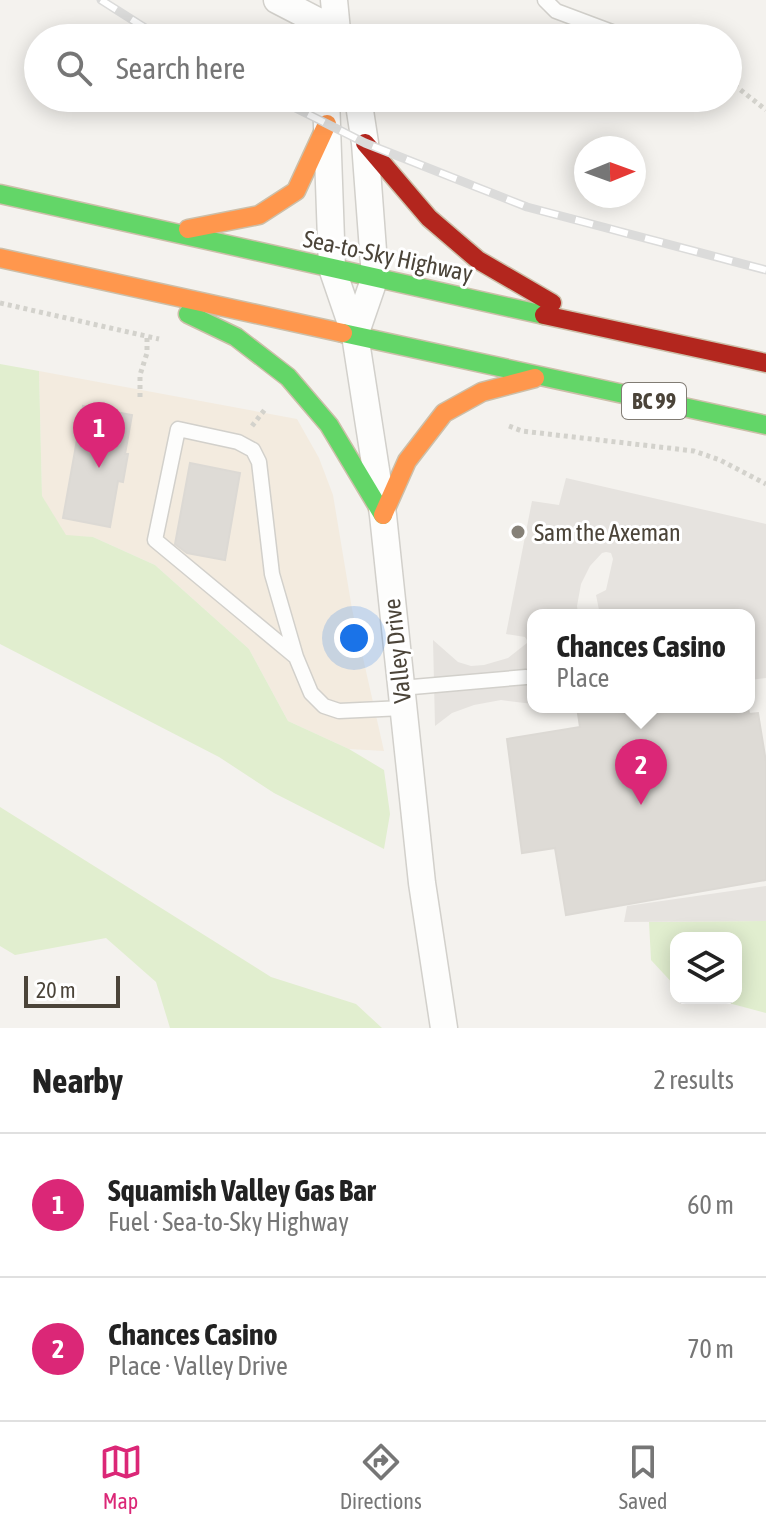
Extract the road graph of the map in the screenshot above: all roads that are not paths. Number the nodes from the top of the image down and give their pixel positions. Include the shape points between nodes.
1 (277, 0) edge
2 (334, 0) edge
3 (545, 0) edge
4 (317, 24) edge
5 (336, 24) edge
6 (591, 24) edge
7 (327, 112) edge
8 (360, 112) edge
9 (327, 124) junction
10 (365, 143) junction
11 (0, 194) edge
12 (170, 233) junction
13 (0, 258) edge
14 (332, 268) junction
15 (375, 277) junction
16 (132, 287) junction
17 (588, 324) junction
18 (355, 335) junction
19 (766, 363) edge
20 (541, 376) junction
21 (766, 425) edge
22 (383, 515) junction
23 (296, 657) junction
24 (526, 677) dead end
25 (402, 698) junction
26 (444, 1028) edge

1 - 4 street
2 - 5 street
3 - 6 lane via 556,11
7 - 9 street
8 - 10 street
9 - 12 highway via 296,191 259,215
9 - 14 street
10 - 15 street
10 - 17 highway via 429,218 478,260
11 - 12 highway, Sea-to-Sky Highway
12 - 14 highway, Sea-to-Sky Highway
13 - 16 highway, BC 99
14 - 15 highway, Sea-to-Sky Highway
14 - 18 street
15 - 17 highway, Sea-to-Sky Highway
15 - 18 street, Valley Drive
16 - 18 highway, BC 99
16 - 22 highway via 236,337 288,377 329,425
17 - 19 highway, Sea-to-Sky Highway
18 - 20 highway, BC 99
18 - 22 street, Valley Drive
20 - 21 highway, BC 99
20 - 22 highway via 482,392 444,413 407,461
22 - 25 street, Valley Drive
23 - 23 lane via 272,574 259,462 253,450 178,429 155,540
23 - 25 lane via 311,693 324,706 339,711
24 - 25 lane
25 - 26 street, Valley Drive

